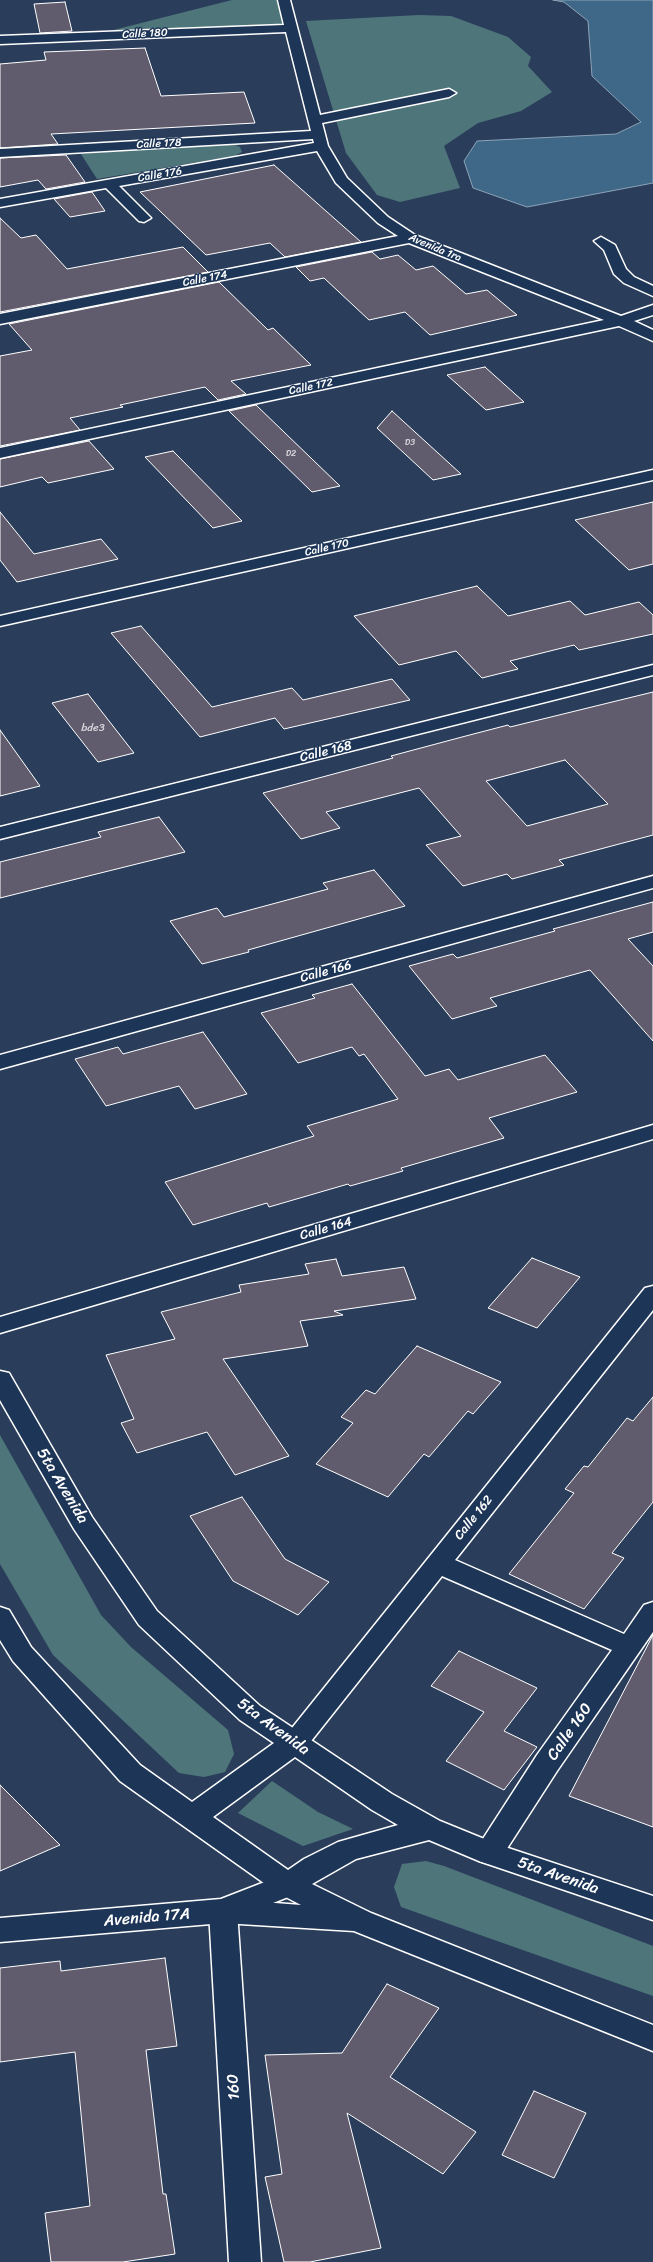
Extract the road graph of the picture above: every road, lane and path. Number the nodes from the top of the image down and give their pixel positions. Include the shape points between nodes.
1 (284, 0) edge
2 (291, 28) junction
3 (0, 40) edge
4 (450, 93) dead end
5 (314, 119) junction
6 (319, 141) junction
7 (0, 153) edge
8 (109, 184) junction
9 (0, 203) edge
10 (144, 218) dead end
11 (410, 238) junction
12 (601, 241) dead end
13 (653, 292) edge
14 (653, 310) edge
15 (0, 319) edge
16 (621, 321) junction
17 (653, 336) edge
18 (0, 453) edge
19 (653, 475) edge
20 (0, 621) edge
21 (653, 670) edge
22 (0, 833) edge
23 (653, 882) edge
24 (0, 1062) edge
25 (653, 1132) edge
26 (653, 1294) edge
27 (0, 1325) edge
28 (0, 1379) edge
29 (438, 1563) junction
30 (653, 1612) edge
31 (0, 1617) edge
32 (629, 1647) junction
33 (294, 1743) junction
34 (193, 1817) junction
35 (430, 1829) junction
36 (489, 1853) junction
37 (288, 1885) junction
38 (653, 1908) edge
39 (223, 1911) junction
40 (361, 1921) junction
41 (0, 1930) edge
42 (653, 2038) edge
43 (245, 2262) edge

1 - 2 main road, Avenida 1ra
2 - 3 main road, Calle 180
2 - 5 main road, Avenida 1ra
4 - 5 main road via 332,118
5 - 6 main road, Avenida 1ra
6 - 7 main road, Calle 178
6 - 8 main road, Calle 176
6 - 11 main road, Avenida 1ra via 341,180 383,220
8 - 9 main road, Calle 176
8 - 10 main road
11 - 15 main road, Calle 174
11 - 16 main road, Avenida 1ra
12 - 13 main road via 610,248 619,271 629,280
14 - 16 main road, Calle 172
16 - 17 main road, Avenida 1ra
16 - 18 main road, Calle 172
19 - 20 main road, Calle 170
21 - 22 main road, Calle 168
23 - 24 main road, Calle 166
25 - 27 main road, Calle 164
26 - 29 main road, Calle 162
28 - 33 main road, 5ta Avenida via 83,1523 148,1618 250,1713
29 - 32 main road
29 - 33 main road, Calle 162
30 - 32 main road, Calle 160
31 - 34 main road via 22,1654 130,1773
32 - 36 main road, Calle 160 via 547,1763
33 - 34 main road, Calle 162
33 - 35 main road, 5ta Avenida via 382,1802
34 - 37 main road
35 - 36 main road, 5ta Avenida
35 - 37 main road, Avenida 17A via 348,1850 314,1867
36 - 38 main road, 5ta Avenida
37 - 39 main road, Avenida 17A
37 - 40 main road
39 - 40 main road
39 - 41 main road, Avenida 17A
39 - 43 main road, 160
40 - 42 main road

